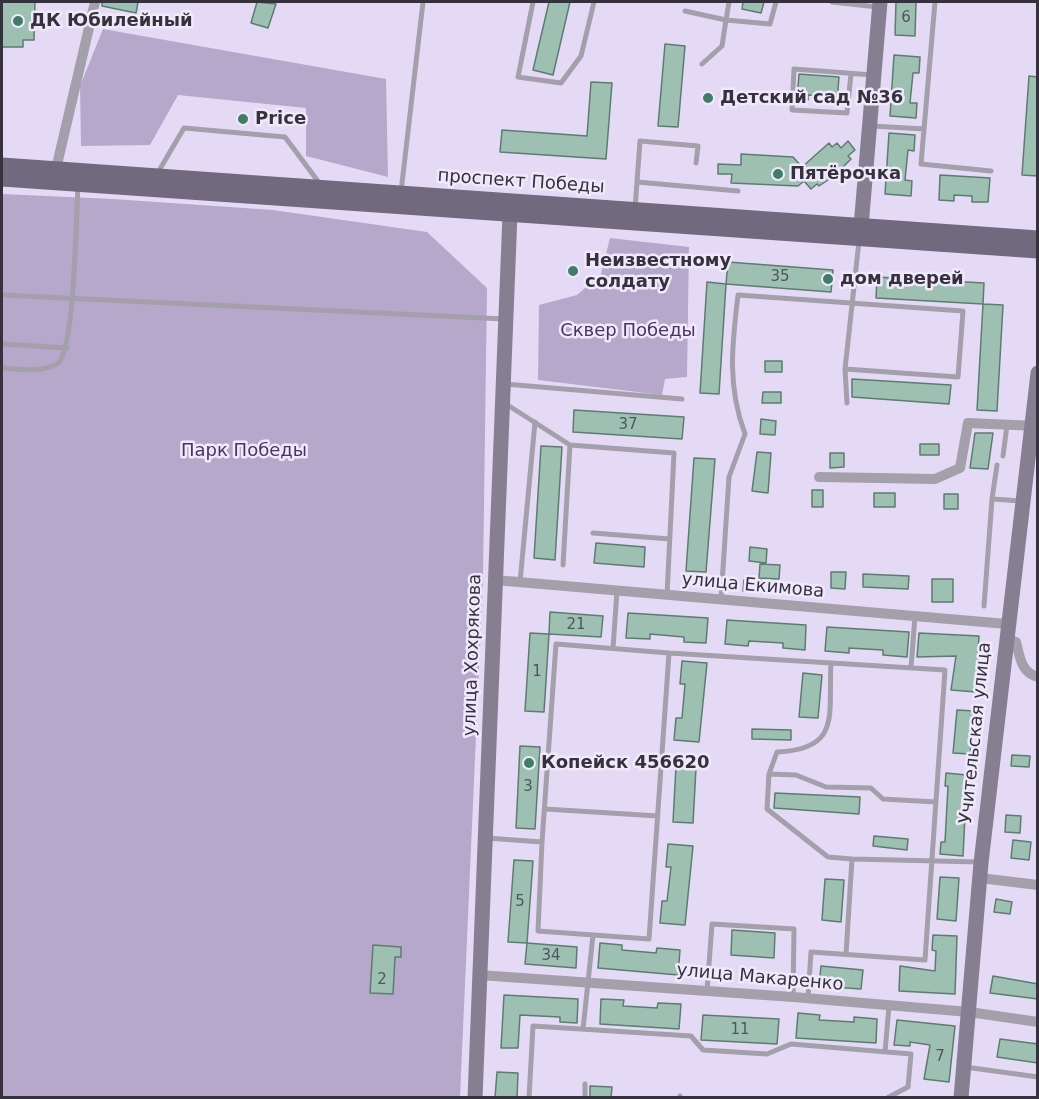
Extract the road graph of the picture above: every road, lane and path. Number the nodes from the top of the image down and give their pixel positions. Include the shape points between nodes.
1 (95, 2) edge
2 (423, 2) edge
3 (533, 2) edge
4 (594, 2) edge
5 (729, 2) edge
6 (776, 2) edge
7 (832, 2) edge
8 (935, 2) edge
9 (879, 4) edge
10 (685, 11) dead end
11 (726, 20) junction
12 (702, 64) dead end
13 (851, 74) junction
14 (875, 75) junction
15 (871, 126) junction
16 (924, 129) junction
17 (696, 163) dead end
18 (2, 165) edge
19 (56, 169) junction
20 (991, 171) dead end
21 (156, 176) junction
22 (2, 179) edge
23 (637, 182) junction
24 (78, 184) junction
25 (323, 188) junction
26 (738, 191) dead end
27 (400, 193) junction
28 (511, 207) junction
29 (635, 211) junction
30 (860, 233) junction
31 (1038, 238) edge
32 (1038, 251) edge
33 (2, 295) edge
34 (72, 299) junction
35 (852, 302) junction
36 (506, 319) junction
37 (2, 344) edge
38 (67, 348) junction
39 (2, 368) edge
40 (846, 369) junction
41 (1038, 373) edge
42 (503, 384) junction
43 (682, 399) dead end
44 (502, 402) junction
45 (847, 403) dead end
46 (535, 422) junction
47 (1007, 424) junction
48 (1035, 425) edge
49 (570, 445) junction
50 (1003, 456) dead end
51 (997, 465) dead end
52 (819, 477) dead end
53 (992, 499) junction
54 (1021, 501) junction
55 (593, 533) dead end
56 (670, 539) junction
57 (563, 565) dead end
58 (495, 580) junction
59 (520, 582) junction
60 (617, 591) junction
61 (667, 595) junction
62 (721, 599) junction
63 (984, 606) dead end
64 (915, 616) junction
65 (1006, 631) junction
66 (613, 648) junction
67 (669, 653) junction
68 (831, 663) junction
69 (911, 668) junction
70 (1038, 677) edge
71 (769, 774) junction
72 (936, 802) junction
73 (544, 809) junction
74 (658, 816) junction
75 (485, 838) junction
76 (542, 842) junction
77 (852, 859) junction
78 (933, 862) junction
79 (980, 870) junction
80 (1038, 885) edge
81 (593, 935) junction
82 (846, 954) junction
83 (479, 975) junction
84 (589, 981) junction
85 (707, 991) junction
86 (794, 997) junction
87 (808, 998) junction
88 (889, 1006) junction
89 (969, 1012) junction
90 (1038, 1022) edge
91 (583, 1029) junction
92 (885, 1052) junction
93 (964, 1067) junction
94 (1038, 1077) edge
95 (585, 1084) dead end
96 (475, 1098) edge
97 (529, 1098) edge
98 (585, 1098) edge
99 (887, 1098) edge
100 (961, 1098) edge

1 - 19 street
2 - 27 lane
3 - 4 lane via 518,77 561,83 581,56
5 - 11 lane
6 - 11 lane via 770,24
7 - 9 lane
8 - 16 lane
9 - 14 street
10 - 11 lane
11 - 12 lane via 722,46
13 - 13 lane via 794,69 792,110 847,113
13 - 14 lane
14 - 15 street
15 - 16 lane
15 - 30 street
16 - 20 lane via 921,164
17 - 23 lane via 698,146 640,141
18 - 19 main road, проспект Победы
19 - 21 main road, проспект Победы
21 - 25 main road, проспект Победы
21 - 25 lane via 184,129 285,137
22 - 24 main road, проспект Победы
23 - 26 lane
23 - 29 lane
24 - 28 main road, проспект Победы
24 - 34 lane
25 - 27 main road, проспект Победы
27 - 28 main road, проспект Победы
28 - 29 main road, проспект Победы
28 - 30 main road, проспект Победы
28 - 36 street, улица Хохрякова
29 - 30 main road, проспект Победы
30 - 31 main road, проспект Победы
30 - 32 main road, проспект Победы
30 - 35 lane
33 - 34 lane
34 - 36 lane
34 - 38 lane
35 - 40 lane
35 - 40 lane via 963,310 958,378
35 - 62 lane via 738,295 731,351 734,405 745,434 729,477
36 - 42 street, улица Хохрякова
37 - 38 lane
38 - 39 lane via 58,363 40,370
40 - 45 lane
41 - 48 street, Учительская улица
42 - 43 lane
42 - 44 street, улица Хохрякова
44 - 46 lane
44 - 58 street, улица Хохрякова
46 - 49 lane
46 - 59 lane
47 - 48 street
47 - 50 lane
47 - 52 street via 968,423 960,468 935,479
48 - 54 street, Учительская улица
49 - 56 lane via 674,453
49 - 57 lane
51 - 53 lane
53 - 54 lane
53 - 63 lane
54 - 65 street, Учительская улица
55 - 56 lane
56 - 61 lane
58 - 59 street, улица Екимова
58 - 75 street, улица Хохрякова
59 - 60 street, улица Екимова
60 - 61 street, улица Екимова
60 - 66 lane
61 - 62 street, улица Екимова
62 - 64 street, улица Екимова
64 - 65 street, улица Екимова
64 - 69 lane
65 - 70 street via 1016,642 1027,674
65 - 79 street, Учительская улица
66 - 67 lane
66 - 73 lane via 556,644
67 - 68 lane
67 - 74 lane
68 - 69 lane
68 - 71 lane via 828,723 823,739 802,751 777,752
69 - 72 lane via 945,670
71 - 72 lane via 796,775 826,787 871,788 883,799
71 - 77 lane via 766,809 828,856
72 - 78 lane
73 - 74 lane
73 - 76 lane
74 - 81 lane via 649,939
75 - 76 lane
75 - 83 street, улица Хохрякова
76 - 81 lane via 538,931
77 - 78 lane
77 - 82 lane
78 - 79 lane
78 - 82 lane via 925,960
79 - 80 street
79 - 89 street, Учительская улица
81 - 84 lane
82 - 87 lane via 812,952
83 - 84 street, улица Макаренко
83 - 96 street, улица Хохрякова
84 - 85 street, улица Макаренко
84 - 91 lane
85 - 86 street, улица Макаренко
85 - 86 lane via 712,924 794,929
86 - 87 street, улица Макаренко
87 - 88 street, улица Макаренко
88 - 89 street, улица Макаренко
88 - 92 lane
89 - 90 street, улица Макаренко
89 - 93 street, Учительская улица
91 - 92 lane via 691,1036 703,1050 767,1053 791,1044
91 - 97 lane via 533,1026
92 - 99 lane via 911,1054 908,1087
93 - 94 lane
93 - 100 street, Учительская улица
95 - 98 lane

